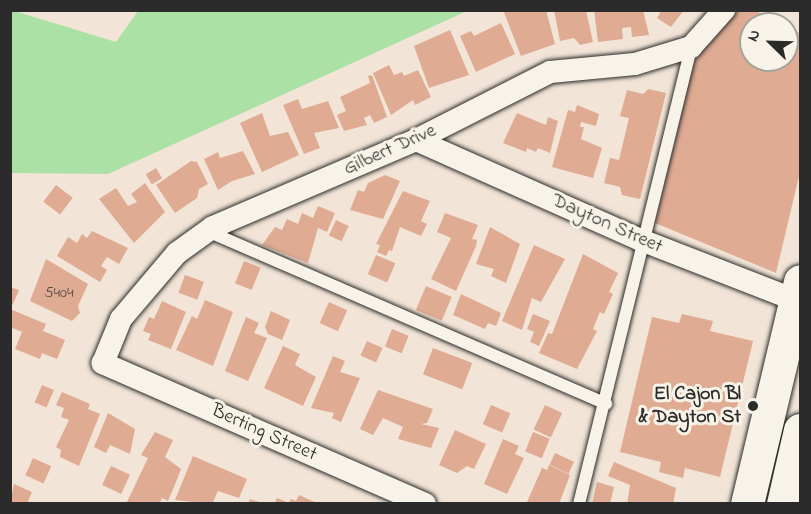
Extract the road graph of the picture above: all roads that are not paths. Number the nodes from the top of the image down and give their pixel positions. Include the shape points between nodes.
1 (724, 10) edge
2 (691, 47) junction
3 (416, 140) junction
4 (207, 231) junction
5 (641, 240) junction
6 (799, 294) edge
7 (103, 363) joint
8 (606, 404) junction
9 (801, 430) edge
10 (796, 468) edge
11 (425, 504) edge
12 (579, 504) edge
13 (747, 504) edge
14 (783, 504) edge

1 - 2 street
2 - 3 street, Gilbert Drive via 635,64 550,72
2 - 5 lane
3 - 4 street, Gilbert Drive
3 - 5 street, Dayton Street
4 - 7 street, Gilbert Drive via 177,253 151,280 121,319
4 - 8 lane
5 - 6 street, Dayton Street via 767,292
5 - 8 lane
6 - 13 main road
7 - 11 street, Berting Street
8 - 12 lane
9 - 10 main road
10 - 14 main road

